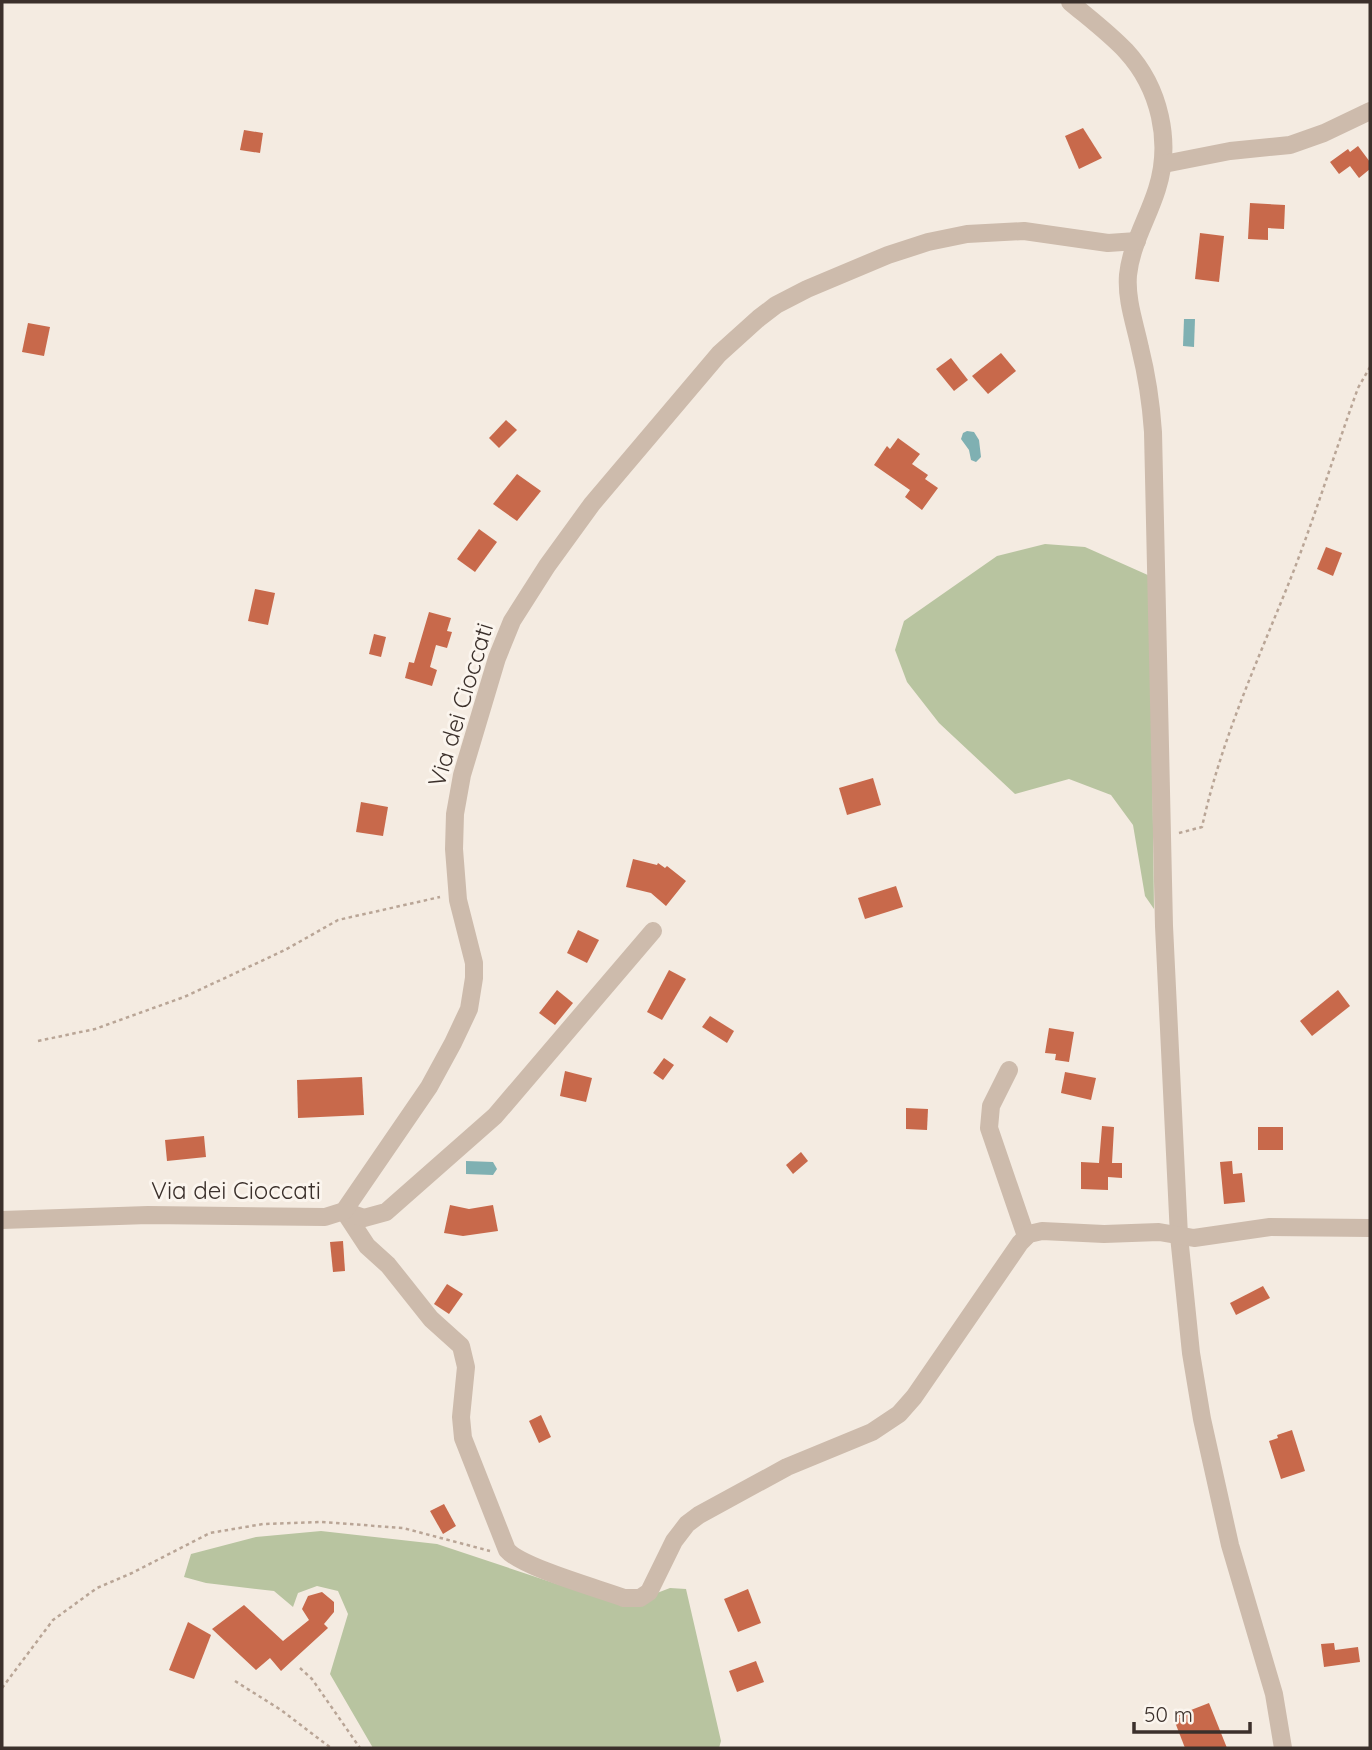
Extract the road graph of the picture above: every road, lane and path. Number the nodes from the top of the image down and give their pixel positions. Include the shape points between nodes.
1 (1070, 2) edge
2 (1370, 111) edge
3 (1164, 163) junction
4 (1137, 241) junction
5 (1370, 367) edge
6 (1162, 834) junction
7 (457, 893) junction
8 (653, 932) dead end
9 (38, 1041) dead end
10 (1009, 1070) dead end
11 (344, 1211) junction
12 (2, 1220) edge
13 (1370, 1228) edge
14 (1026, 1236) junction
15 (1179, 1236) junction
16 (515, 1558) junction
17 (300, 1668) dead end
18 (235, 1681) dead end
19 (2, 1688) edge
20 (331, 1748) edge
21 (360, 1748) edge
22 (1283, 1748) edge

1 - 3 street via 1120,45 1139,69 1160,118
2 - 3 street via 1290,145
3 - 4 street
4 - 6 street via 1128,289 1152,413
4 - 7 street, Via dei Cioccati via 1101,242 1014,230 928,242 792,296 719,354 577,523 512,621 459,787 454,831
5 - 6 path via 1358,388 1294,568 1227,734 1202,827
6 - 15 street
7 - 9 path via 338,920 184,997 95,1030
7 - 11 street, Via dei Cioccati via 474,963 469,1009 429,1087
8 - 11 street via 495,1116 386,1212 364,1218
10 - 14 street via 991,1107 989,1128
11 - 12 street, Via dei Cioccati via 325,1217 106,1215
11 - 16 street via 367,1246 430,1319 461,1346 466,1367 463,1438 504,1545
13 - 15 street via 1281,1227
14 - 15 street via 1042,1231
14 - 16 street via 904,1409 872,1432 772,1474 699,1514 678,1536 645,1596 624,1598
15 - 22 street via 1202,1419 1230,1545 1272,1687
16 - 19 path via 403,1528 322,1522 263,1524 210,1533 97,1588 53,1620
17 - 21 path
18 - 20 path

